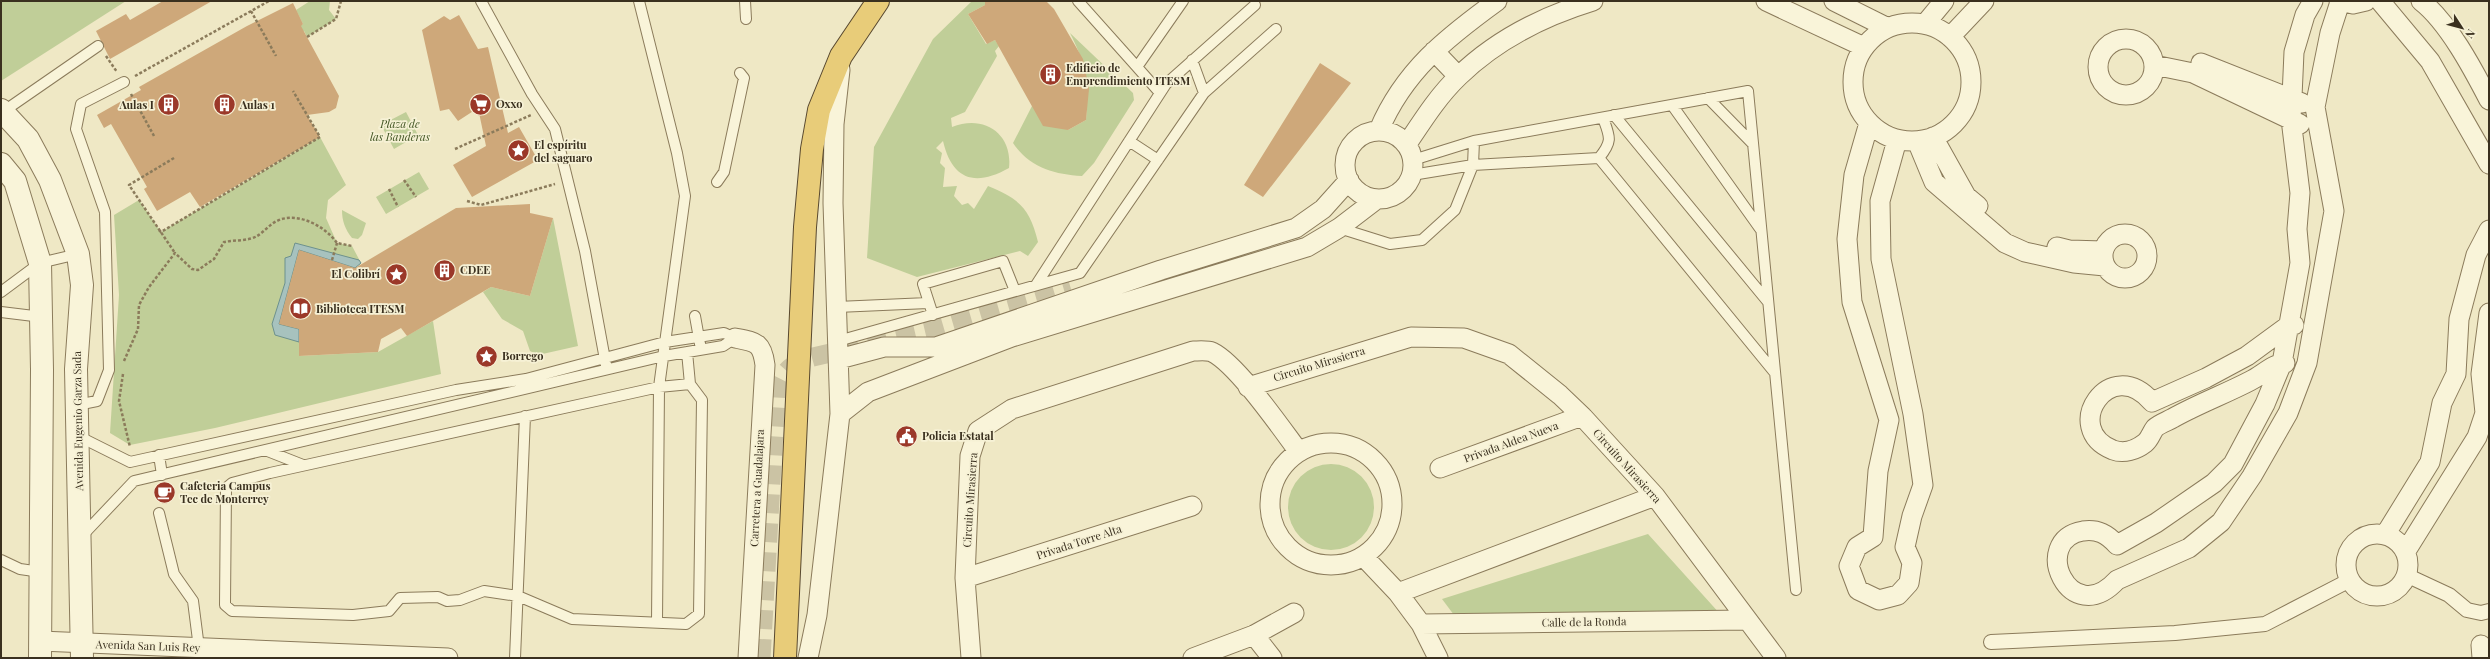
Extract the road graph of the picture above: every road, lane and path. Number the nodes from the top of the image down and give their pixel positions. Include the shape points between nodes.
1 (269, 1) edge
2 (341, 1) edge
3 (480, 1) edge
4 (639, 1) edge
5 (746, 1) edge
6 (878, 1) edge
7 (1078, 1) edge
8 (1183, 1) edge
9 (1497, 1) edge
10 (1593, 1) edge
11 (1766, 1) edge
12 (1834, 1) edge
13 (1944, 1) edge
14 (1984, 1) edge
15 (2313, 1) edge
16 (2340, 1) edge
17 (2366, 1) edge
18 (2380, 1) edge
19 (2421, 1) edge
20 (1255, 5) dead end
21 (251, 11) junction
22 (746, 19) dead end
23 (1925, 24) junction
24 (1888, 28) junction
25 (1276, 30) dead end
26 (307, 37) dead end
27 (1950, 37) junction
28 (98, 46) joint
29 (1864, 47) junction
30 (1434, 51) junction
31 (276, 56) dead end
32 (841, 56) junction
33 (1192, 60) junction
34 (1137, 67) junction
35 (740, 73) dead end
36 (1458, 76) junction
37 (124, 82) junction
38 (293, 91) dead end
39 (1160, 93) junction
40 (1204, 93) junction
41 (1708, 98) junction
42 (2291, 100) junction
43 (2489, 100) edge
44 (1672, 105) junction
45 (2315, 107) junction
46 (2, 110) edge
47 (542, 110) junction
48 (1614, 115) junction
49 (1603, 118) junction
50 (2291, 119) junction
51 (1869, 123) junction
52 (1379, 130) junction
53 (2318, 132) junction
54 (154, 136) dead end
55 (1925, 139) junction
56 (1897, 140) junction
57 (1128, 141) junction
58 (1474, 141) junction
59 (1754, 144) junction
60 (455, 149) dead end
61 (174, 158) dead end
62 (1599, 158) junction
63 (1158, 160) junction
64 (1411, 160) junction
65 (1, 164) edge
66 (2489, 164) edge
67 (1473, 165) junction
68 (404, 180) dead end
69 (1349, 180) junction
70 (568, 181) junction
71 (717, 182) dead end
72 (389, 190) dead end
73 (416, 197) dead end
74 (1377, 199) junction
75 (467, 201) dead end
76 (398, 207) dead end
77 (1296, 228) junction
78 (1339, 228) junction
79 (159, 230) junction
80 (2489, 230) edge
81 (1762, 231) junction
82 (337, 243) junction
83 (352, 246) dead end
84 (1307, 247) junction
85 (175, 253) junction
86 (78, 254) junction
87 (2104, 258) dead end
88 (332, 260) dead end
89 (40, 263) junction
90 (1161, 270) junction
91 (1036, 285) junction
92 (1071, 289) tunnel mouth
93 (1015, 291) junction
94 (1, 292) edge
95 (1768, 302) junction
96 (928, 303) junction
97 (837, 307) junction
98 (1, 312) edge
99 (2489, 312) edge
100 (933, 315) junction
101 (695, 316) dead end
102 (42, 317) junction
103 (2315, 319) junction
104 (2288, 326) junction
105 (698, 337) junction
106 (735, 338) junction
107 (665, 342) junction
108 (700, 350) junction
109 (838, 350) junction
110 (687, 352) junction
111 (664, 356) junction
112 (2282, 363) junction
113 (2307, 363) junction
114 (122, 364) dead end
115 (606, 365) junction
116 (76, 369) junction
117 (42, 370) junction
118 (123, 370) dead end
119 (1775, 374) junction
120 (690, 384) junction
121 (1248, 386) junction
122 (659, 388) junction
123 (77, 405) junction
124 (840, 414) junction
125 (1913, 414) junction
126 (526, 416) junction
127 (1582, 416) junction
128 (1888, 420) junction
129 (78, 436) junction
130 (265, 450) junction
131 (1299, 452) junction
132 (159, 455) junction
133 (130, 462) junction
134 (2430, 462) junction
135 (2233, 464) junction
136 (303, 466) junction
137 (1440, 468) dead end
138 (162, 474) junction
139 (2455, 475) junction
140 (2252, 476) junction
141 (1655, 496) junction
142 (1192, 506) dead end
143 (159, 513) dead end
144 (2385, 535) junction
145 (80, 538) junction
146 (2406, 551) junction
147 (1363, 556) junction
148 (1, 560) edge
149 (41, 572) junction
150 (2406, 575) junction
151 (965, 578) junction
152 (2350, 580) junction
153 (1796, 590) dead end
154 (1398, 593) junction
155 (518, 596) junction
156 (2489, 611) edge
157 (1294, 613) dead end
158 (1746, 620) junction
159 (657, 622) junction
160 (1421, 624) junction
161 (1254, 635) junction
162 (1991, 642) dead end
163 (199, 648) junction
164 (40, 650) edge
165 (82, 651) edge
166 (448, 658) edge
167 (515, 658) edge
168 (748, 658) edge
169 (786, 658) edge
170 (808, 658) edge
171 (971, 658) edge
172 (1193, 658) edge
173 (1272, 658) edge
174 (1438, 658) edge
175 (1776, 658) edge

1 - 21 path
2 - 26 path via 336,19
3 - 47 lane
4 - 107 lane via 677,153 685,196
5 - 22 lane
6 - 32 highway
7 - 34 lane
8 - 34 lane
9 - 30 street
10 - 36 street via 1533,23 1494,48
11 - 29 street
12 - 24 street
13 - 23 street
14 - 27 street
15 - 42 street via 2305,15 2294,52
16 - 17 street via 2353,4
16 - 45 street via 2328,40
18 - 66 street via 2430,61
19 - 43 street via 2432,10 2474,71
20 - 33 lane
21 - 31 path
21 - 37 path
23 - 24 street via 1906,23
23 - 27 street
24 - 29 street via 1874,36
25 - 40 lane
27 - 55 street via 1957,42 1967,59 1971,77 1970,96 1962,114 1950,128
28 - 37 path
28 - 46 lane
29 - 51 street via 1855,66 1853,86 1857,106
30 - 36 street
30 - 52 street via 1404,83 1389,106
32 - 97 street via 834,124
32 - 169 highway via 819,110 812,149 805,226
33 - 39 lane
33 - 40 lane
34 - 39 lane
35 - 71 lane via 744,78 724,172
36 - 64 street via 1432,107
37 - 54 path
37 - 123 lane via 81,104 76,130 105,212 109,370 97,401
38 - 79 path via 320,137 161,232
39 - 57 lane
40 - 63 lane
41 - 44 lane
41 - 59 lane
41 - 59 lane via 1748,91
42 - 45 street
42 - 50 street
42 - 50 street via 2193,60 2169,56 2153,61 2193,73
44 - 48 lane
44 - 81 lane
45 - 53 street
46 - 86 street, Avenida Eugenio Garza Sada via 28,139 50,180
47 - 60 path
47 - 70 lane via 555,129
48 - 49 lane
48 - 95 lane
49 - 58 lane
49 - 62 lane via 1610,136 1608,147
50 - 53 street
50 - 104 street via 2300,193 2297,229 2300,263
51 - 56 street via 1881,133
51 - 128 street via 1854,175 1847,239 1852,302
52 - 64 street via 1399,136
52 - 69 street via 1368,132 1350,146 1346,157
53 - 103 street via 2334,211
55 - 56 street
55 - 87 street via 1934,182 2005,243 2025,252 2074,263
56 - 125 street via 1880,201 1880,259
57 - 63 lane
57 - 91 lane
58 - 64 lane
58 - 67 lane
59 - 81 lane
61 - 79 path via 129,185
62 - 67 lane
62 - 119 lane
63 - 91 lane via 1080,273
64 - 67 lane
64 - 74 street via 1407,185 1389,198
65 - 89 street via 15,181
67 - 78 lane via 1456,210 1422,240 1390,244
68 - 73 path
69 - 74 street via 1356,190
69 - 77 street via 1323,209
70 - 75 path via 481,205
70 - 115 lane via 585,251
72 - 76 path
74 - 78 street
77 - 84 street
77 - 90 street
78 - 84 street
79 - 85 path
80 - 134 street via 2476,255 2459,319 2456,374 2442,404
81 - 95 lane
82 - 83 path
82 - 85 path via 318,226 299,218 278,220 256,237 224,242 214,260 198,270 192,269
82 - 88 path
84 - 124 street via 1012,337 868,392
85 - 114 path via 149,287 139,305 138,329
86 - 89 lane
86 - 116 street, Avenida Eugenio Garza Sada via 82,285
89 - 94 lane
89 - 102 street
90 - 92 street via 1132,270
90 - 109 street via 936,347
91 - 93 lane
93 - 96 lane via 1003,261 923,284
93 - 100 lane
95 - 119 lane
96 - 97 lane
96 - 100 lane
97 - 109 street
98 - 102 lane
99 - 139 street via 2481,374 2485,413 2477,437
100 - 109 lane
101 - 105 lane
102 - 117 street
103 - 104 street
103 - 113 street
104 - 112 street
104 - 112 street via 2247,356 2152,402 2134,387 2123,385 2112,388 2094,402 2090,413 2092,431 2104,446 2115,451 2134,449 2149,439 2155,428
105 - 106 lane via 724,333
105 - 107 lane
105 - 108 lane
106 - 108 lane via 723,346
106 - 168 street, Carretera a Guadalajara via 756,342 763,351 765,365
107 - 111 lane
107 - 115 lane
108 - 110 lane
109 - 124 street
110 - 111 lane
110 - 120 lane
111 - 115 lane
111 - 122 lane
112 - 113 street
112 - 135 street via 2265,404
113 - 140 street via 2288,413
115 - 130 lane
115 - 132 lane via 456,390
116 - 117 street
116 - 123 street, Avenida Eugenio Garza Sada
117 - 149 street
118 - 133 path via 119,401 130,445
119 - 153 lane
120 - 122 lane
120 - 159 lane via 702,400 699,614 686,624
121 - 127 street, Circuito Mirasierra via 1411,337 1464,338 1509,354
121 - 131 street
121 - 151 street, Circuito Mirasierra via 1223,360 1210,351 1193,351 1012,409 978,431 970,456
122 - 126 lane
122 - 159 lane
123 - 129 street, Avenida Eugenio Garza Sada
124 - 170 street via 817,615
125 - 128 street
125 - 128 street via 1923,486 1912,516 1905,547 1912,563 1909,583 1898,595 1879,600 1858,590 1849,566 1857,548 1873,537 1878,471
126 - 136 lane
126 - 155 lane
127 - 137 street, Privada Aldea Nueva
127 - 141 street, Circuito Mirasierra
129 - 133 lane
129 - 145 street, Avenida Eugenio Garza Sada
130 - 136 lane
130 - 138 lane
131 - 147 street via 1317,445 1336,443 1354,448 1370,457 1383,472 1390,489 1392,508 1378,543
131 - 147 street via 1283,466 1273,485 1271,517 1282,541 1293,553 1307,561 1323,565 1344,564
132 - 133 lane
132 - 138 lane
134 - 139 street
134 - 144 street
135 - 140 street
135 - 140 street via 2214,483 2156,523 2117,545 2108,536 2092,530 2076,532 2065,540 2058,553 2057,570 2063,583 2079,594 2096,595 2108,589 2117,580 2190,548 2221,522
136 - 155 lane via 232,483 226,488 225,605 232,610 352,615 389,611 400,598 438,597 447,601 460,600 484,591
138 - 145 lane via 128,485
139 - 146 street
141 - 154 street
141 - 158 street, Circuito Mirasierra
142 - 151 street, Privada Torre Alta
143 - 163 lane via 174,574 193,601
144 - 146 street via 2394,539
144 - 152 street via 2365,536 2356,542 2346,560
145 - 165 street, Avenida Eugenio Garza Sada
146 - 150 street
147 - 154 street
148 - 149 lane via 20,569
149 - 164 street
150 - 152 street via 2394,590 2385,595 2375,596 2365,594
150 - 156 street via 2449,595 2467,610 2481,613
151 - 171 street, Circuito Mirasierra
152 - 162 street via 2265,624 2175,633
154 - 160 street
155 - 159 lane via 572,619
155 - 167 lane
157 - 161 street
158 - 160 street, Calle de la Ronda
158 - 175 street, Circuito Mirasierra
160 - 174 street
161 - 172 street
161 - 173 street
163 - 165 street, Avenida San Luis Rey
163 - 166 street, Avenida San Luis Rey
164 - 165 street, Avenida San Luis Rey

